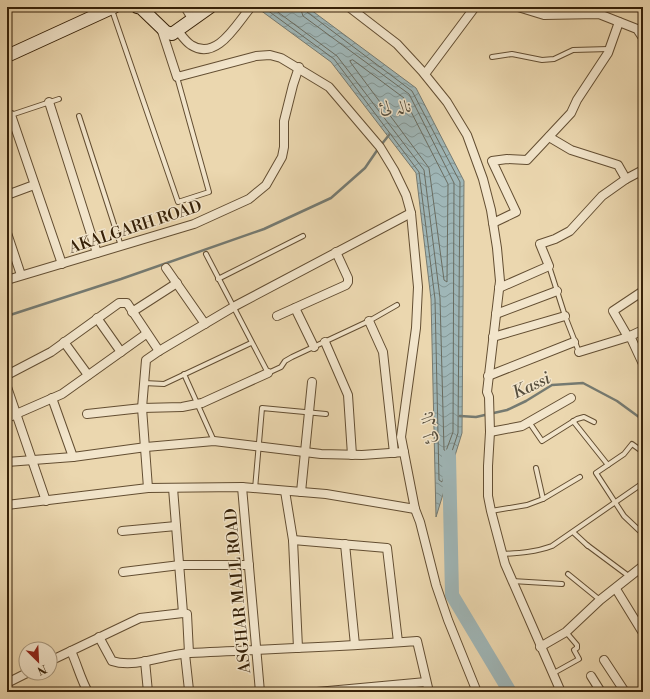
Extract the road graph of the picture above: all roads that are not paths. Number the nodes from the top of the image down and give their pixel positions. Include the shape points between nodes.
1 (137, 7) edge
2 (185, 7) edge
3 (251, 7) edge
4 (475, 7) edge
5 (518, 7) edge
6 (113, 8) edge
7 (208, 8) edge
8 (352, 8) edge
9 (193, 20) junction
10 (619, 22) junction
11 (160, 25) junction
12 (178, 31) junction
13 (643, 38) edge
14 (610, 49) junction
15 (7, 56) edge
16 (492, 57) dead end
17 (299, 67) junction
18 (425, 74) junction
19 (177, 77) junction
20 (59, 99) dead end
21 (49, 102) junction
22 (9, 116) edge
23 (79, 116) dead end
24 (549, 137) junction
25 (643, 170) edge
26 (626, 179) junction
27 (34, 185) junction
28 (7, 195) edge
29 (411, 214) junction
30 (493, 223) junction
31 (7, 233) edge
32 (303, 236) dead end
33 (121, 246) junction
34 (336, 252) junction
35 (97, 253) junction
36 (206, 254) dead end
37 (62, 264) junction
38 (549, 266) junction
39 (166, 268) dead end
40 (21, 275) junction
41 (218, 279) junction
42 (7, 280) edge
43 (177, 283) junction
44 (499, 288) junction
45 (557, 291) junction
46 (643, 291) edge
47 (397, 305) dead end
48 (233, 308) junction
49 (295, 308) junction
50 (132, 312) junction
51 (496, 314) junction
52 (277, 316) dead end
53 (565, 316) junction
54 (97, 318) junction
55 (370, 321) junction
56 (205, 324) junction
57 (643, 330) edge
58 (146, 334) junction
59 (493, 337) junction
60 (629, 337) junction
61 (64, 342) junction
62 (325, 342) junction
63 (574, 342) junction
64 (252, 343) junction
65 (314, 347) junction
66 (159, 351) junction
67 (121, 352) junction
68 (579, 352) joint
69 (643, 364) edge
70 (268, 373) junction
71 (184, 374) junction
72 (7, 375) edge
73 (88, 375) junction
74 (488, 376) junction
75 (312, 382) dead end
76 (144, 383) junction
77 (7, 387) edge
78 (52, 398) junction
79 (570, 398) dead end
80 (197, 404) junction
81 (142, 408) junction
82 (16, 413) junction
83 (309, 413) junction
84 (87, 414) dead end
85 (326, 414) dead end
86 (7, 418) edge
87 (573, 421) junction
88 (530, 422) junction
89 (594, 422) dead end
90 (490, 432) junction
91 (214, 441) junction
92 (260, 446) junction
93 (146, 447) junction
94 (306, 452) junction
95 (404, 452) junction
96 (643, 452) edge
97 (394, 453) junction
98 (352, 455) junction
99 (73, 457) junction
100 (32, 460) junction
101 (7, 462) edge
102 (608, 465) junction
103 (536, 468) dead end
104 (580, 476) dead end
105 (643, 483) edge
106 (242, 487) junction
107 (148, 488) junction
108 (174, 488) junction
109 (255, 489) junction
110 (285, 491) junction
111 (301, 492) junction
112 (543, 499) junction
113 (46, 501) junction
114 (615, 502) junction
115 (7, 505) edge
116 (415, 509) junction
117 (491, 511) junction
118 (176, 526) junction
119 (122, 530) dead end
120 (574, 533) junction
121 (643, 534) edge
122 (293, 540) junction
123 (344, 544) junction
124 (503, 554) junction
125 (180, 565) junction
126 (249, 565) junction
127 (643, 566) edge
128 (124, 572) dead end
129 (568, 574) dead end
130 (630, 577) junction
131 (512, 581) junction
132 (562, 584) dead end
133 (616, 589) junction
134 (600, 600) junction
135 (183, 613) junction
136 (566, 632) junction
137 (643, 633) edge
138 (99, 637) junction
139 (398, 642) junction
140 (355, 645) junction
141 (540, 647) junction
142 (298, 648) junction
143 (257, 650) junction
144 (71, 651) junction
145 (187, 653) junction
146 (58, 657) edge
147 (604, 660) dead end
148 (145, 661) junction
149 (552, 674) junction
150 (591, 676) dead end
151 (18, 677) edge
152 (426, 682) junction
153 (7, 683) edge
154 (381, 689) edge
155 (189, 690) dead end
156 (351, 690) edge
157 (88, 692) edge
158 (148, 692) edge
159 (260, 692) edge
160 (318, 692) edge
161 (429, 692) edge
162 (477, 692) edge
163 (561, 692) edge
164 (602, 692) edge
165 (625, 692) edge

1 - 11 street
2 - 9 street
3 - 12 street via 215,48 202,50 191,45
4 - 18 street
5 - 10 street via 544,15 599,14
6 - 15 street
6 - 19 lane via 178,202 209,192
7 - 9 street
8 - 18 street via 397,44
9 - 12 street
10 - 13 street via 637,29
10 - 14 street
11 - 12 street via 172,34
11 - 19 street
14 - 16 lane via 573,50 554,59 542,60 512,54
14 - 24 street via 571,113
17 - 19 street via 270,55 256,56
17 - 29 street via 329,87 380,147 406,195
17 - 33 street, AKALGARH ROAD via 284,121 282,157 266,185 249,199 194,224
18 - 30 street via 447,102 467,135 483,179
20 - 21 lane
21 - 22 lane
21 - 35 street
22 - 27 street
23 - 33 lane
24 - 26 street via 572,150 618,165
24 - 30 street via 528,160 507,158 492,161 516,212
25 - 26 street
26 - 38 street via 602,196 570,231 540,244
27 - 28 street
27 - 37 street
29 - 34 street
29 - 95 street via 418,287 416,328 401,437
30 - 44 street
31 - 40 street
32 - 41 lane
33 - 35 street, AKALGARH ROAD
34 - 48 street
34 - 49 street via 348,278 346,285
35 - 37 street, AKALGARH ROAD
36 - 41 lane
37 - 40 street, AKALGARH ROAD
38 - 44 street
38 - 45 lane
39 - 43 street
40 - 42 street, AKALGARH ROAD
41 - 48 lane
43 - 50 street
43 - 56 street
44 - 51 street
45 - 51 street
45 - 53 lane
46 - 60 street via 613,311
47 - 55 lane
48 - 56 street
48 - 64 lane
49 - 52 street
49 - 65 street
50 - 54 street via 127,303 119,303
50 - 58 street
51 - 59 street
53 - 59 street
53 - 63 lane
54 - 61 street
54 - 67 street
55 - 62 lane
55 - 97 street via 384,352
56 - 66 street
57 - 60 street
58 - 66 street
58 - 67 street
59 - 74 street
60 - 68 street
60 - 69 street
61 - 72 street via 51,352
61 - 73 street
62 - 65 lane
62 - 98 street via 348,395
63 - 68 lane
63 - 74 street
64 - 70 lane
64 - 71 lane
65 - 70 lane via 292,357 281,367
66 - 76 street via 146,360
67 - 73 street
70 - 80 street
71 - 76 lane via 164,384
71 - 80 lane
73 - 78 street via 62,394
74 - 90 street
75 - 83 street
76 - 81 street
77 - 82 street
78 - 82 street
78 - 99 street
79 - 88 street
80 - 81 street
80 - 91 lane
81 - 84 street
81 - 93 street
82 - 86 street
82 - 100 street
83 - 85 lane
83 - 92 lane via 262,408
83 - 94 street
87 - 88 lane via 542,441
87 - 89 lane via 584,417
87 - 102 lane
88 - 90 street
90 - 117 street via 488,496
91 - 92 street
91 - 93 street
92 - 94 street
92 - 109 lane
93 - 99 street
93 - 107 street
94 - 98 street
94 - 111 street
95 - 97 street
95 - 116 street
96 - 102 lane via 632,444 624,454
97 - 98 street
99 - 100 street
100 - 101 street
100 - 113 street
102 - 114 lane via 596,473
103 - 112 lane
104 - 112 lane
105 - 114 lane
106 - 108 street
106 - 109 street
106 - 126 street, ASGHAR MALL ROAD
107 - 108 street
107 - 113 street
108 - 118 street
109 - 110 street
110 - 111 street
110 - 122 street
111 - 116 street
112 - 117 lane via 527,505
113 - 115 street
114 - 120 lane
114 - 121 lane via 624,516
116 - 162 street via 445,613
117 - 124 street
118 - 119 street
118 - 125 street
120 - 124 lane via 541,550
120 - 130 lane
122 - 123 street
122 - 142 street
123 - 139 street via 387,548
123 - 140 street
124 - 131 street
125 - 126 street
125 - 128 street
125 - 135 street
126 - 143 street, ASGHAR MALL ROAD
127 - 130 street
129 - 134 lane
130 - 133 street
131 - 132 lane
131 - 141 street
133 - 134 street
133 - 137 street
134 - 136 street
135 - 138 street via 140,618
135 - 145 street via 187,614
136 - 141 street
136 - 149 lane via 577,645 574,650 579,658
138 - 144 street
138 - 148 street via 112,661
139 - 140 street
139 - 152 street via 417,640
140 - 142 street
141 - 149 street
142 - 143 street
143 - 145 street
143 - 159 street, ASGHAR MALL ROAD
144 - 146 street
144 - 157 street via 81,673 82,683
145 - 148 street
145 - 155 street
147 - 165 street
148 - 158 street
149 - 163 street
150 - 164 street
151 - 153 street
152 - 154 street
152 - 161 street
154 - 156 street
156 - 160 street

